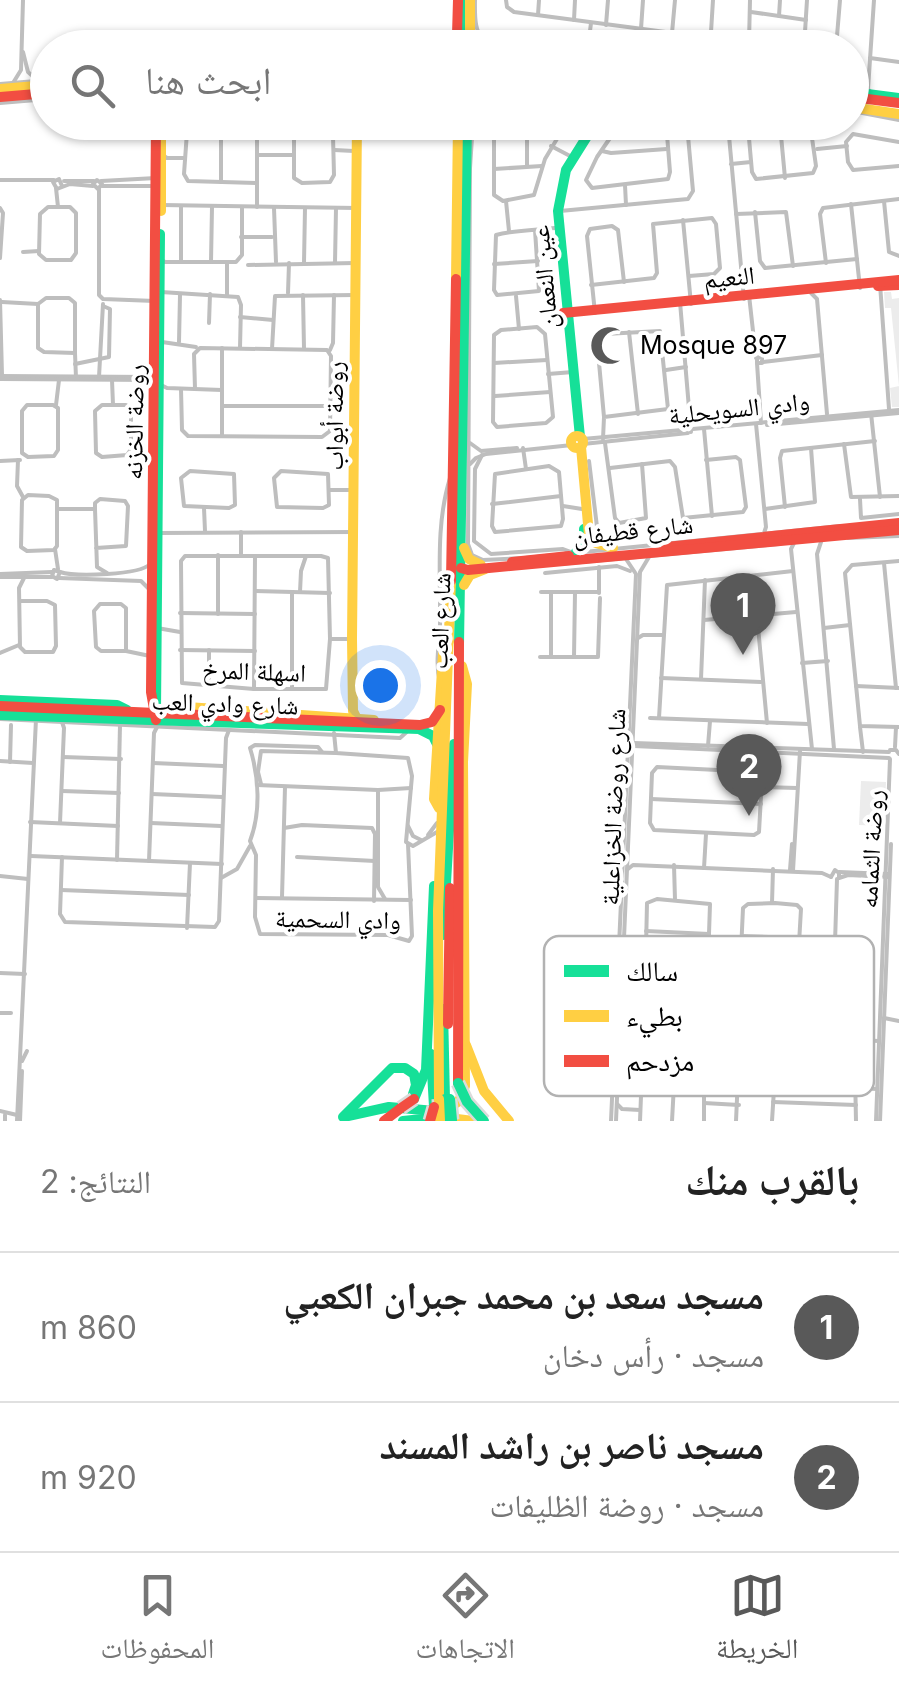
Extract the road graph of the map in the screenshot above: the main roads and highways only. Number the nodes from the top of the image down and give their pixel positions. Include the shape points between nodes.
1 (467, 0) edge
2 (458, 30) edge
3 (466, 30) edge
4 (471, 30) edge
5 (30, 84) edge
6 (0, 87) edge
7 (869, 95) edge
8 (869, 95) edge
9 (30, 98) edge
10 (0, 100) edge
11 (899, 101) edge
12 (869, 112) edge
13 (899, 117) edge
14 (158, 140) edge
15 (161, 140) edge
16 (357, 140) edge
17 (463, 140) edge
18 (465, 140) edge
19 (582, 140) edge
20 (466, 215) junction
21 (470, 233) road end
22 (469, 274) road end
23 (859, 283) junction
24 (899, 283) edge
25 (158, 297) junction
26 (748, 297) junction
27 (464, 300) junction
28 (565, 315) junction
29 (464, 375) junction
30 (155, 384) junction
31 (469, 405) road end
32 (577, 442) junction
33 (452, 496) junction
34 (899, 525) edge
35 (462, 541) junction
36 (589, 542) junction
37 (675, 542) road end
38 (691, 544) junction
39 (727, 546) junction
40 (613, 548) road end
41 (744, 548) road end
42 (547, 565) junction
43 (483, 567) junction
44 (461, 568) junction
45 (449, 578) junction
46 (460, 609) junction
47 (454, 641) junction
48 (152, 659) junction
49 (154, 695) junction
50 (457, 705) junction
51 (0, 710) edge
52 (440, 710) junction
53 (175, 712) junction
54 (204, 714) junction
55 (353, 715) junction
56 (244, 717) junction
57 (94, 718) junction
58 (71, 720) junction
59 (153, 720) junction
60 (322, 721) junction
61 (125, 723) junction
62 (380, 723) junction
63 (426, 728) junction
64 (226, 731) road end
65 (335, 734) road end
66 (442, 748) junction
67 (460, 767) junction
68 (448, 854) junction
69 (456, 902) junction
70 (462, 962) junction
71 (438, 977) junction
72 (427, 985) junction
73 (431, 1042) junction
74 (464, 1043) junction
75 (412, 1098) junction
76 (440, 1101) junction
77 (365, 1112) junction
78 (383, 1121) edge
79 (403, 1121) edge
80 (440, 1121) edge
81 (473, 1121) edge
82 (484, 1121) edge
83 (509, 1121) edge

1 - 2 main road
1 - 3 main road
1 - 4 main road
5 - 6 main road
7 - 11 main road
8 - 11 main road
9 - 10 main road
12 - 13 main road
14 - 25 main road, روضة الخزنه
15 - 25 main road, روضة الخزنه
16 - 55 main road, روضة أبواب
17 - 33 main road, شارع العب
18 - 20 main road, شارع العب
19 - 28 main road, عين النعمان via 559,181 556,228
20 - 21 main road
20 - 27 main road, شارع العب
22 - 27 main road
23 - 24 main road, النعيم
23 - 26 main road, النعيم
23 - 26 main road, النعيم
25 - 30 main road, روضة الخزنه
25 - 30 main road, روضة الخزنه
26 - 28 main road, النعيم
27 - 29 main road, شارع العب
28 - 32 main road, عين النعمان
29 - 31 main road
29 - 35 main road, شارع العب via 468,497
30 - 48 main road, روضة الخزنه
30 - 48 main road, روضة الخزنه via 159,632
32 - 36 main road, عين النعمان
32 - 36 main road, عين النعمان
33 - 44 main road
33 - 45 main road, شارع العب
34 - 38 main road, شارع قطيفان
34 - 39 main road, شارع قطيفان via 864,536
35 - 43 main road via 468,558
35 - 44 main road, شارع العب
36 - 40 main road
36 - 42 main road
37 - 38 main road
38 - 42 main road, شارع قطيفان
39 - 41 main road
39 - 42 main road, شارع قطيفان
42 - 43 main road, شارع قطيفان
43 - 44 main road, شارع قطيفان
43 - 46 main road via 466,580
44 - 45 main road
44 - 46 main road, شارع العب
45 - 47 main road, شارع العب
45 - 50 main road via 455,583
46 - 47 main road, شارع العب
47 - 50 main road, شارع العب
47 - 52 main road, شارع العب via 443,654
47 - 66 main road, شارع العب
47 - 67 main road via 461,664
48 - 49 main road, روضة الخزنه
49 - 53 main road
49 - 59 main road
50 - 68 main road, شارع العب
51 - 58 main road, شارع وادي العب
51 - 61 main road, شارع وادي العب via 117,705
52 - 63 main road
52 - 66 main road, شارع العب
53 - 54 main road, شارع وادي العب
53 - 56 main road, شارع وادي العب via 186,707
53 - 59 main road, شارع وادي العب
54 - 56 main road, شارع وادي العب
54 - 59 main road
55 - 60 main road, شارع وادي العب
55 - 62 main road, شارع وادي العب
56 - 59 main road, شارع وادي العب via 197,726
56 - 60 main road, شارع وادي العب
56 - 60 main road, شارع وادي العب
56 - 64 main road
57 - 58 main road, شارع وادي العب
57 - 59 main road
57 - 61 main road, شارع وادي العب
58 - 61 main road, شارع وادي العب
59 - 61 main road, شارع وادي العب
59 - 61 main road, شارع وادي العب
60 - 62 main road, شارع وادي العب
60 - 63 main road, شارع وادي العب
60 - 65 main road
62 - 63 main road, شارع وادي العب
63 - 66 main road
66 - 71 main road, شارع العب
66 - 72 main road via 431,833
67 - 69 main road
67 - 70 main road
68 - 69 main road
68 - 76 main road
69 - 70 main road
69 - 82 main road, bridge via 458,1083
70 - 74 main road
71 - 73 main road
71 - 76 main road, شارع العب
72 - 73 main road
72 - 75 main road via 426,1070
73 - 76 main road
74 - 77 main road via 464,1089 455,1105
74 - 83 main road via 484,1091
75 - 77 main road via 414,1074 392,1068 343,1118
75 - 78 main road, bridge
76 - 80 main road, bridge
76 - 80 main road, bridge
77 - 78 main road
79 - 81 main road

